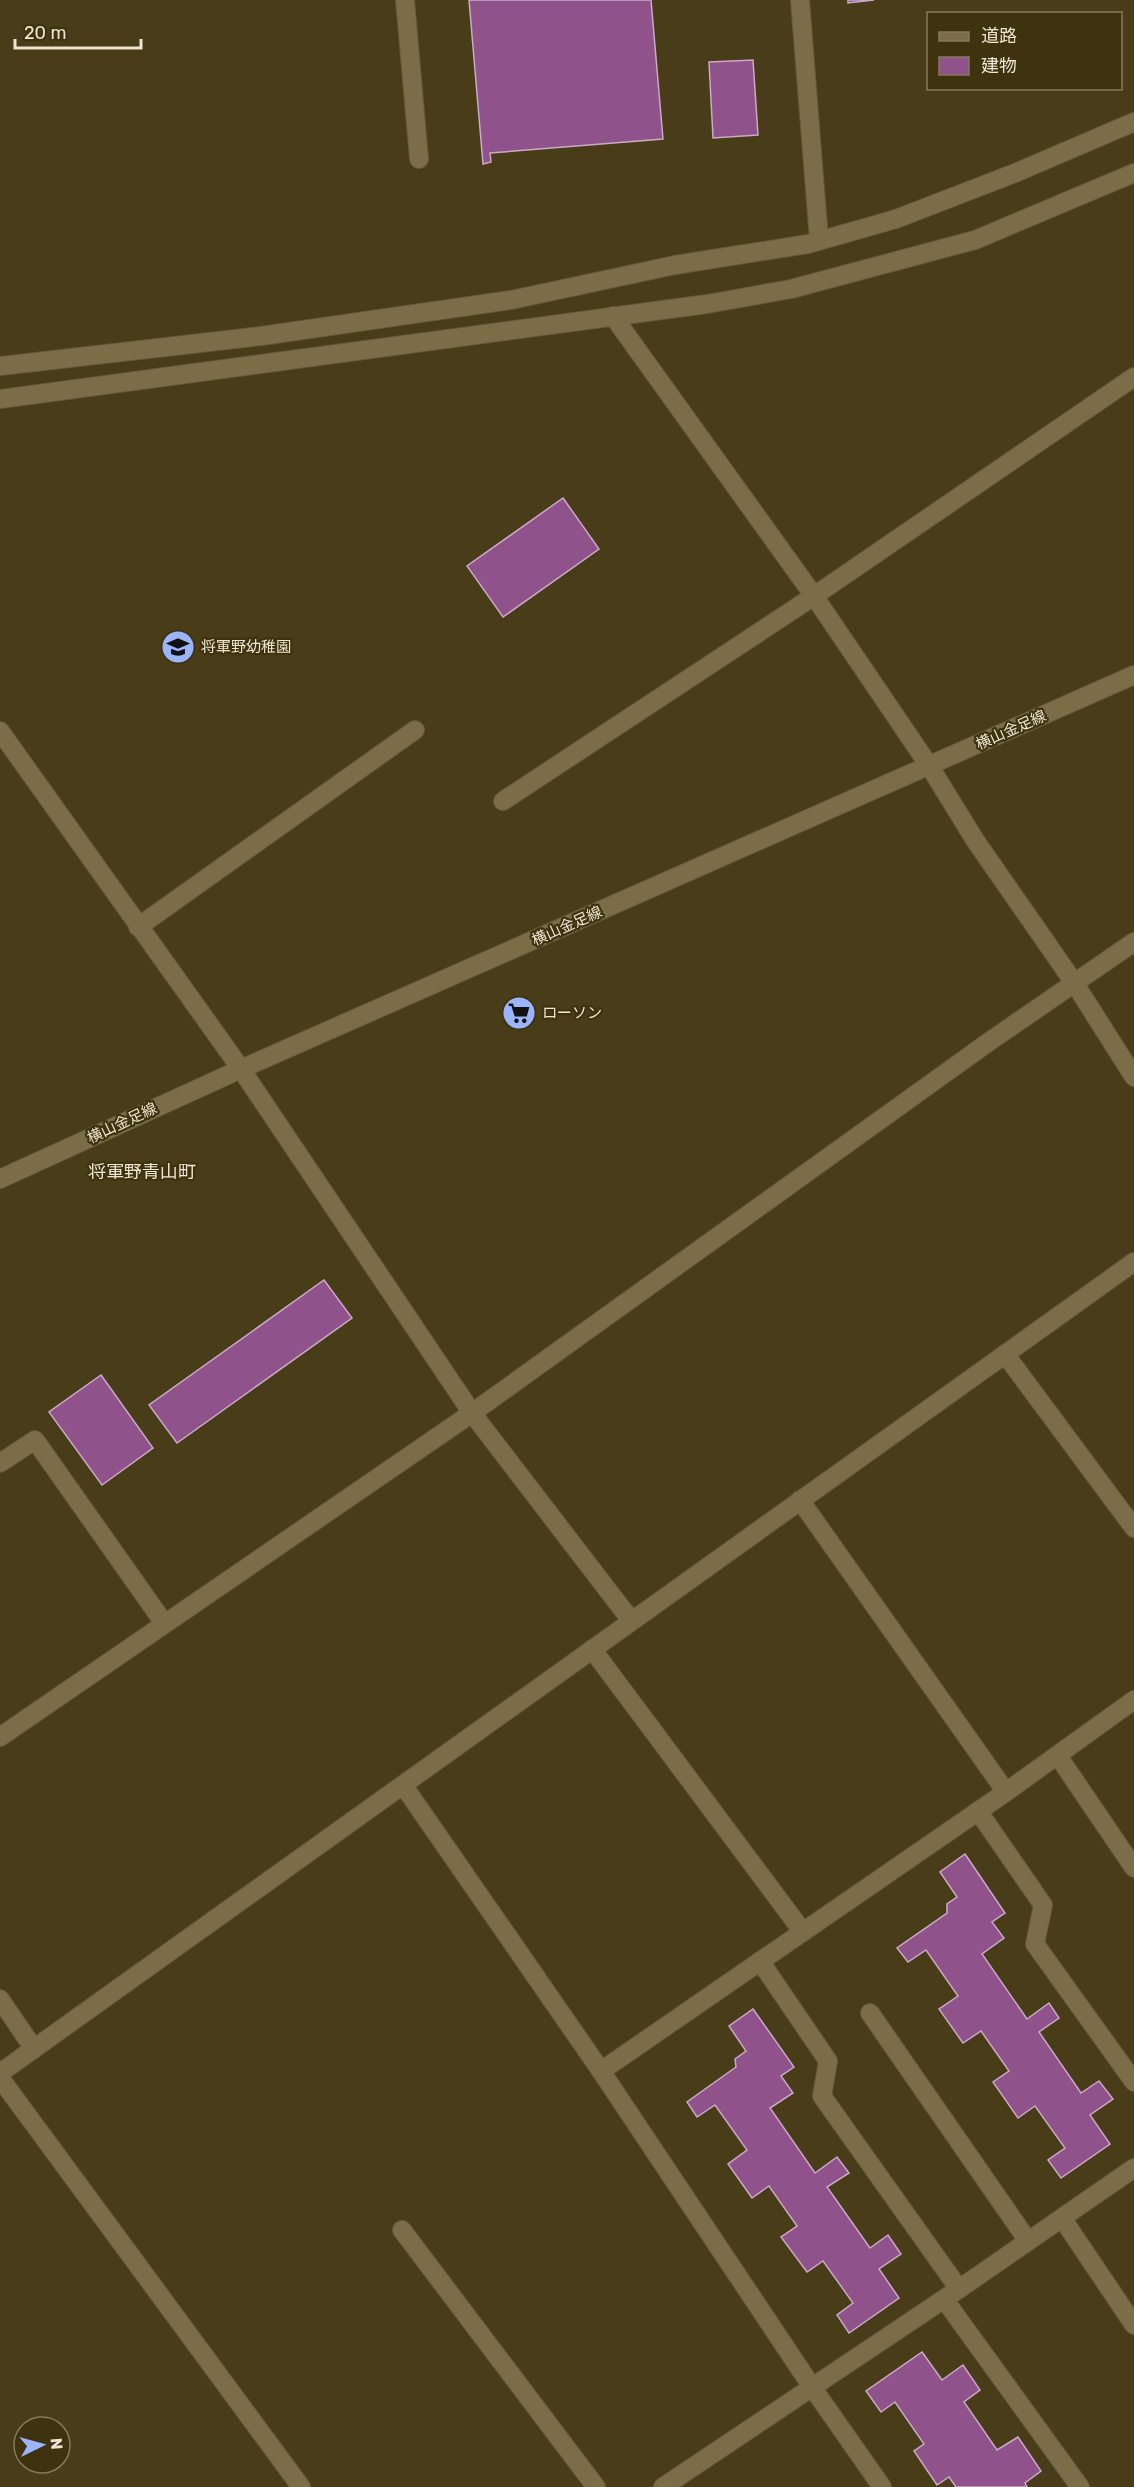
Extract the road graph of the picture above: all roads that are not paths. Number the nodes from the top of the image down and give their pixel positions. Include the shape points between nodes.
1 (405, 0) edge
2 (800, 0) edge
3 (1134, 122) edge
4 (419, 159) dead end
5 (1134, 173) edge
6 (819, 240) junction
7 (613, 316) junction
8 (0, 366) edge
9 (1134, 377) edge
10 (0, 399) edge
11 (814, 596) junction
12 (1134, 675) edge
13 (415, 730) dead end
14 (1, 734) edge
15 (930, 766) junction
16 (503, 801) dead end
17 (138, 927) junction
18 (1134, 942) edge
19 (1075, 984) junction
20 (241, 1069) junction
21 (1134, 1077) edge
22 (0, 1179) edge
23 (1134, 1262) edge
24 (1005, 1353) junction
25 (472, 1413) junction
26 (0, 1463) edge
27 (800, 1500) junction
28 (1134, 1528) edge
29 (633, 1620) junction
30 (164, 1623) junction
31 (592, 1649) junction
32 (1134, 1700) edge
33 (0, 1737) edge
34 (1058, 1756) junction
35 (403, 1785) junction
36 (1006, 1792) junction
37 (978, 1811) junction
38 (1134, 1868) edge
39 (803, 1932) junction
40 (760, 1961) junction
41 (0, 1999) edge
42 (870, 2013) dead end
43 (34, 2049) junction
44 (601, 2071) junction
45 (0, 2073) edge
46 (0, 2078) edge
47 (1134, 2082) edge
48 (1134, 2168) edge
49 (1062, 2218) junction
50 (402, 2230) dead end
51 (1028, 2241) junction
52 (952, 2294) junction
53 (1134, 2325) edge
54 (812, 2387) junction
55 (302, 2487) edge
56 (596, 2487) edge
57 (663, 2487) edge
58 (882, 2487) edge
59 (1080, 2487) edge

1 - 4 street
2 - 6 street
3 - 6 street via 896,219
5 - 7 street via 975,240 791,289
6 - 8 street via 511,300 261,336
7 - 10 street
7 - 11 street
9 - 11 street
11 - 15 street
11 - 16 street
12 - 15 street, 横山金足線
13 - 17 street
14 - 17 street
15 - 19 street via 975,840
15 - 20 street, 横山金足線
17 - 20 street
18 - 19 street
19 - 21 street
19 - 25 street
20 - 22 street, 横山金足線
20 - 25 street
23 - 24 street
24 - 27 street
24 - 28 street
25 - 29 street
25 - 30 street
26 - 30 street via 35,1440
27 - 29 street
27 - 36 street
29 - 31 street
30 - 33 street
31 - 35 street
31 - 39 street
32 - 34 street
34 - 36 street
34 - 38 street
35 - 43 street
35 - 44 street
36 - 37 street
37 - 39 street
37 - 47 street via 1043,1905 1035,1944
39 - 40 street
40 - 44 street
40 - 52 street via 828,2061 822,2096
41 - 43 street
42 - 51 street
43 - 45 street
44 - 54 street
46 - 55 street
48 - 49 street
49 - 51 street
49 - 53 street
50 - 56 street
51 - 52 street
52 - 54 street
52 - 59 street
54 - 57 street
54 - 58 street

